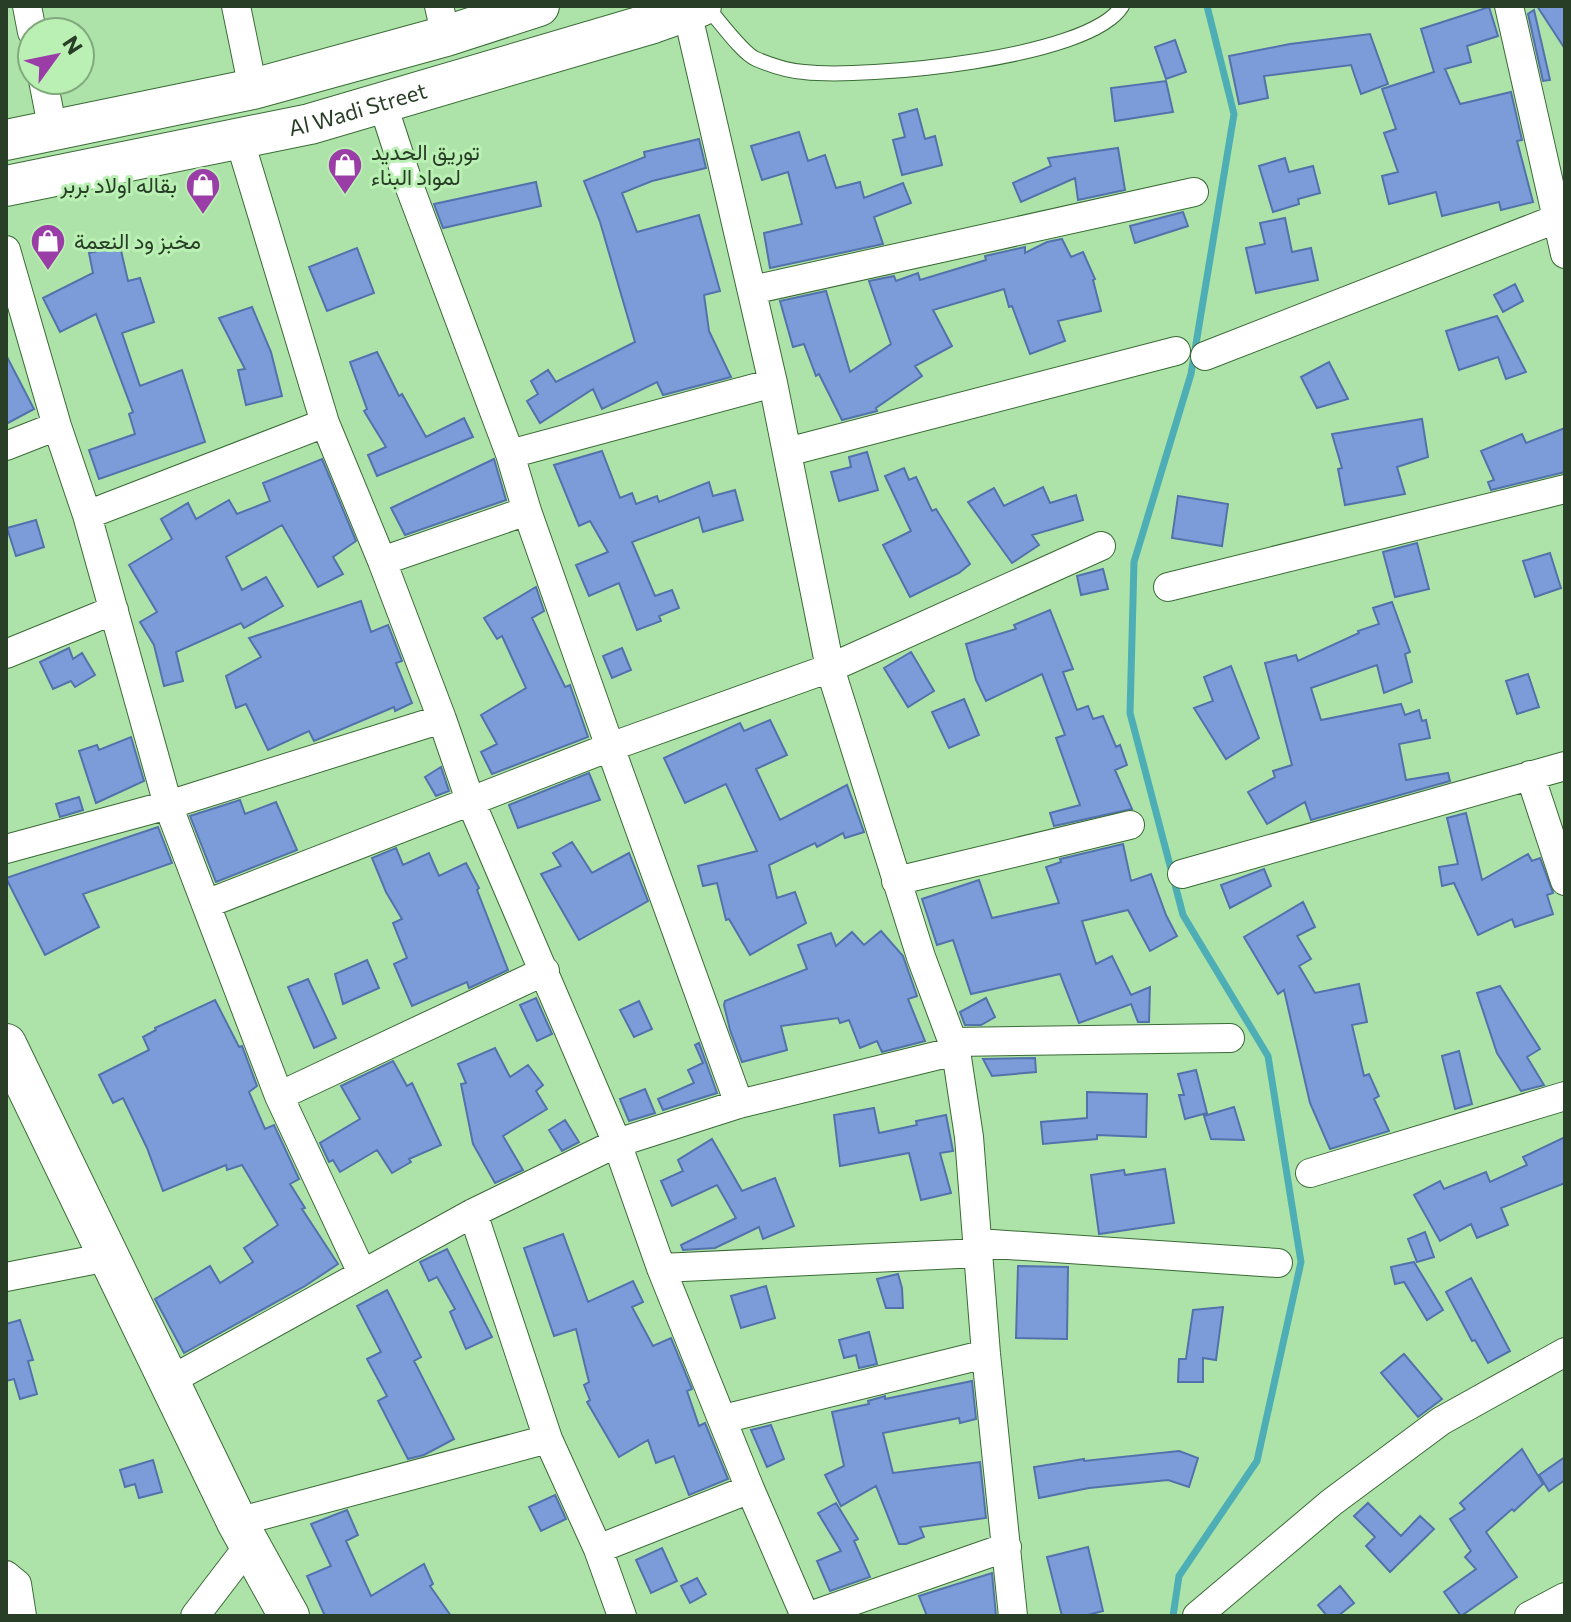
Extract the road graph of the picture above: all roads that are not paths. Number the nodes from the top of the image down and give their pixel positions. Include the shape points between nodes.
1 (236, 6) edge
2 (539, 6) edge
3 (1122, 6) edge
4 (1509, 6) edge
5 (679, 10) edge
6 (443, 21) edge
7 (253, 89) junction
8 (46, 96) edge
9 (382, 102) junction
10 (53, 131) junction
11 (239, 138) junction
12 (6, 140) edge
13 (1554, 159) edge
14 (6, 186) edge
15 (1194, 192) dead end
16 (1556, 219) junction
17 (6, 250) edge
18 (1565, 254) edge
19 (752, 290) junction
20 (1176, 351) dead end
21 (1205, 356) dead end
22 (773, 383) junction
23 (325, 423) junction
24 (57, 426) junction
25 (6, 446) edge
26 (787, 452) junction
27 (510, 454) junction
28 (1565, 489) edge
29 (527, 511) junction
30 (87, 515) junction
31 (1101, 546) dead end
32 (382, 561) junction
33 (1168, 587) dead end
34 (114, 610) junction
35 (6, 654) edge
36 (830, 668) junction
37 (442, 719) junction
38 (610, 747) junction
39 (1565, 766) edge
40 (1530, 775) junction
41 (470, 800) junction
42 (168, 805) junction
43 (1130, 825) dead end
44 (6, 849) edge
45 (1182, 874) dead end
46 (896, 881) junction
47 (1565, 881) edge
48 (206, 904) junction
49 (545, 971) junction
50 (1230, 1038) dead end
51 (6, 1044) edge
52 (954, 1046) junction
53 (279, 1096) junction
54 (1565, 1096) edge
55 (739, 1104) junction
56 (617, 1143) junction
57 (1310, 1173) dead end
58 (473, 1213) junction
59 (978, 1248) junction
60 (108, 1257) junction
61 (1278, 1263) dead end
62 (661, 1268) junction
63 (362, 1273) junction
64 (6, 1277) edge
65 (1565, 1352) edge
66 (986, 1354) junction
67 (169, 1381) junction
68 (723, 1419) junction
69 (548, 1439) junction
70 (750, 1489) junction
71 (244, 1533) junction
72 (1007, 1547) junction
73 (598, 1549) junction
74 (6, 1575) edge
75 (1565, 1597) edge
76 (22, 1616) edge
77 (195, 1616) edge
78 (289, 1616) edge
79 (622, 1616) edge
80 (807, 1616) edge
81 (1013, 1616) edge
82 (1197, 1616) edge
83 (1529, 1616) edge

1 - 7 street
2 - 6 main road, Al Wadi Street
3 - 5 lane via 1115,16 1064,42 973,63 872,72 803,72 753,59
4 - 13 street
5 - 9 main road, Al Wadi Street
5 - 19 street
6 - 7 main road, Al Wadi Street
7 - 10 main road, Al Wadi Street
8 - 10 street
9 - 11 main road, Al Wadi Street
9 - 27 street
10 - 12 main road, Al Wadi Street
11 - 14 main road, Al Wadi Street
11 - 23 street
13 - 16 street
15 - 19 street
16 - 18 street
16 - 21 street
17 - 24 street
19 - 22 street
20 - 26 street
22 - 26 street
22 - 27 street
23 - 30 street
23 - 32 street
24 - 25 street
24 - 30 street
26 - 36 street
27 - 29 street
28 - 33 street
29 - 32 street
29 - 38 street
30 - 34 street
31 - 36 street
32 - 37 street
34 - 35 street
34 - 42 street
36 - 38 street
36 - 46 street
37 - 41 street
37 - 42 street
38 - 41 street
38 - 55 street
39 - 40 street
40 - 45 street
40 - 47 street
41 - 48 street
41 - 49 street
42 - 44 street
42 - 48 street
43 - 46 street
46 - 52 street
48 - 53 street
49 - 53 street
49 - 56 street
50 - 52 street
51 - 60 main road
52 - 55 street
52 - 59 street via 969,1137
53 - 63 street
54 - 57 street
55 - 56 street
56 - 58 street
56 - 62 street
58 - 63 street
58 - 69 street
59 - 61 street
59 - 62 street
59 - 66 street
60 - 64 street
60 - 67 main road
62 - 68 street
63 - 67 street
65 - 82 street via 1441,1421 1332,1502
66 - 68 street
66 - 72 street
67 - 71 main road
68 - 70 street
69 - 71 street
69 - 73 street
70 - 73 street
70 - 80 street
71 - 77 street
71 - 78 main road
72 - 80 street
72 - 81 street
73 - 79 street
74 - 76 street via 17,1584
75 - 83 street

